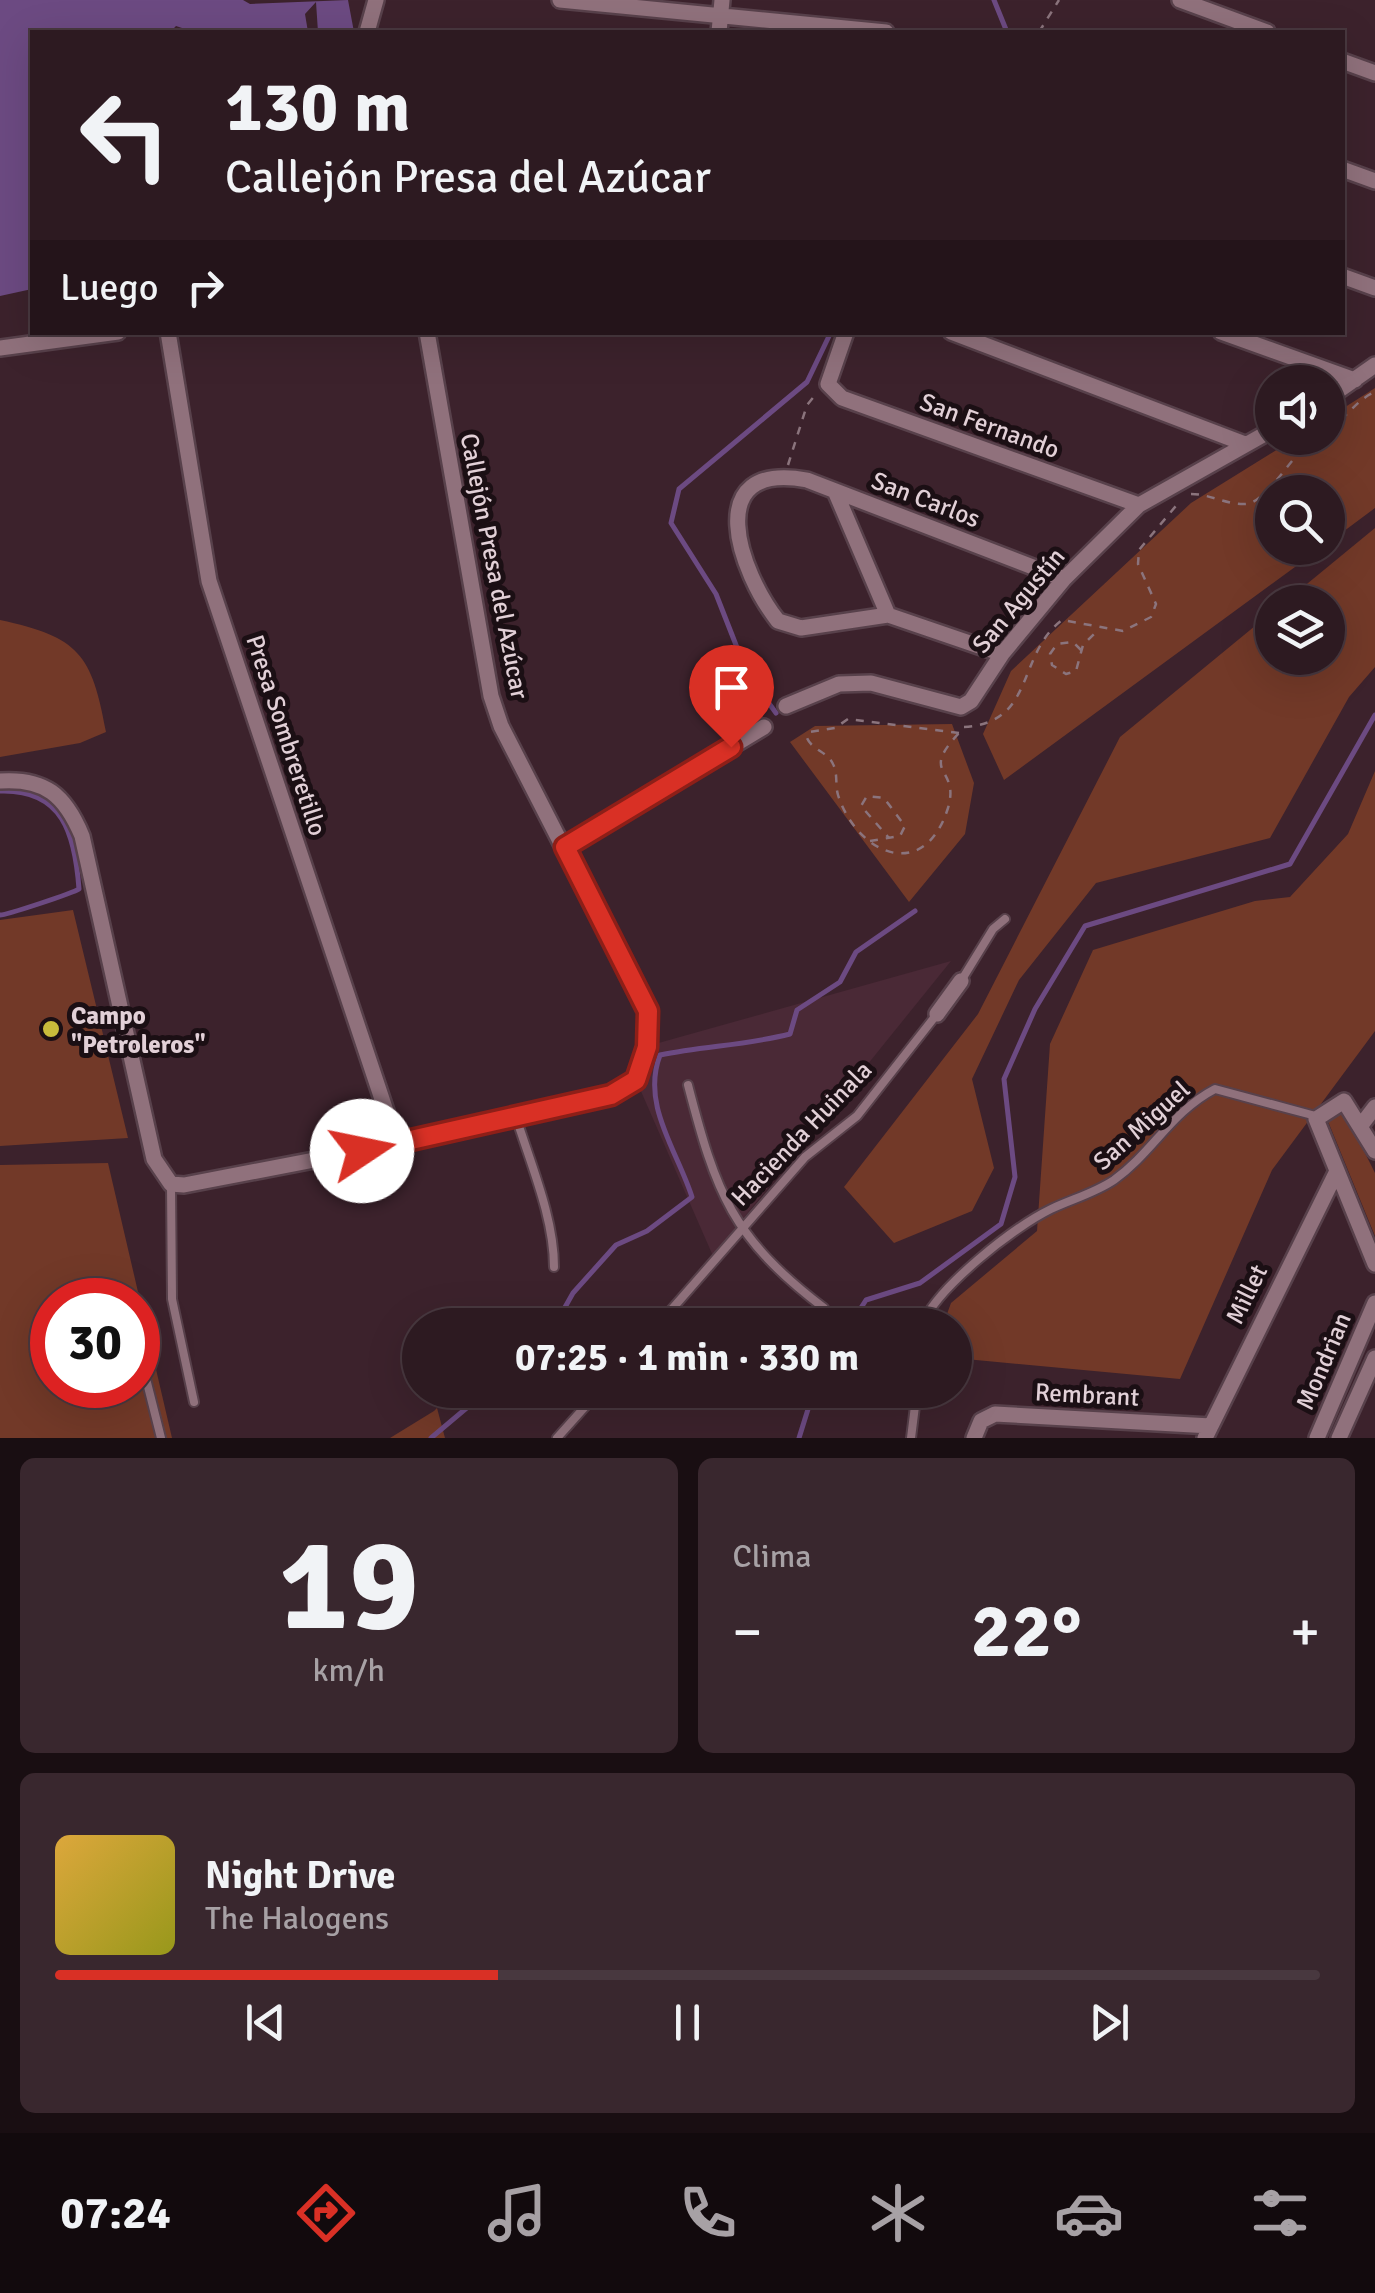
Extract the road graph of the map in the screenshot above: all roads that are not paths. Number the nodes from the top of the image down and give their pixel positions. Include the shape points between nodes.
1 (376, 0) edge
2 (560, 0) edge
3 (1180, 0) edge
4 (720, 16) edge
5 (368, 30) edge
6 (865, 30) edge
7 (1262, 30) edge
8 (1345, 62) edge
9 (1375, 73) edge
10 (1345, 171) edge
11 (1375, 181) edge
12 (1345, 277) edge
13 (1375, 288) edge
14 (96, 335) edge
15 (169, 335) edge
16 (428, 335) edge
17 (845, 335) edge
18 (959, 335) edge
19 (1229, 335) edge
20 (0, 348) edge
21 (1375, 365) edge
22 (1355, 380) junction
23 (1345, 387) edge
24 (1255, 439) edge
25 (1245, 444) junction
26 (835, 491) junction
27 (1140, 505) junction
28 (1064, 578) junction
29 (888, 615) junction
30 (1002, 654) junction
31 (786, 706) dead end
32 (764, 727) dead end
33 (0, 782) edge
34 (565, 847) junction
35 (1005, 919) dead end
36 (961, 981) joint
37 (937, 1014) joint
38 (688, 1085) dead end
39 (1375, 1107) edge
40 (516, 1117) junction
41 (1315, 1123) junction
42 (1362, 1124) junction
43 (397, 1144) junction
44 (1375, 1151) edge
45 (1336, 1173) junction
46 (171, 1184) junction
47 (741, 1232) junction
48 (1375, 1264) edge
49 (554, 1268) dead end
50 (1375, 1303) edge
51 (673, 1308) edge
52 (824, 1308) dead end
53 (934, 1308) edge
54 (1375, 1358) edge
55 (194, 1402) dead end
56 (153, 1408) edge
57 (584, 1408) edge
58 (915, 1408) edge
59 (1107, 1422) junction
60 (1208, 1432) edge
61 (161, 1438) edge
62 (557, 1438) edge
63 (911, 1438) edge
64 (974, 1438) edge
65 (1098, 1438) edge
66 (1317, 1438) edge
67 (1339, 1438) edge

1 - 5 street
2 - 4 street
3 - 7 street
4 - 6 street
8 - 9 street
10 - 11 street
12 - 13 street
14 - 20 street
15 - 43 street, Presa Sombreretillo via 210,581
16 - 34 street, Callejón Presa del Azúcar via 491,696 525,778
17 - 27 street, San Fernando via 828,384 854,403
18 - 25 street
19 - 22 street
21 - 22 street
22 - 23 street
24 - 25 street, San Agustín
25 - 27 street, San Agustín
26 - 28 street, San Carlos
26 - 29 street
26 - 29 street, San Carlos via 776,478 752,487 734,525 778,622 801,628
27 - 28 street, San Agustín
28 - 30 street, San Agustín
29 - 30 street
30 - 31 street, San Agustín via 961,707 871,683 839,684
32 - 34 street
33 - 46 street via 37,782 70,807 154,1159
34 - 40 street, Callejón Presa del Azúcar via 648,1011 647,1047 628,1086
35 - 36 lane, Hacienda Huinala
36 - 37 street, Hacienda Huinala
37 - 47 lane, Hacienda Huinala via 857,1116 805,1157
38 - 47 lane via 714,1182
39 - 42 street
40 - 43 street, Callejón Presa del Azúcar
40 - 49 lane via 554,1233
41 - 42 street via 1339,1100
41 - 45 street
41 - 53 lane, San Miguel via 1216,1089 1188,1103 1114,1180 1050,1209 982,1258
42 - 44 street
43 - 46 street, Callejón Presa del Azúcar
45 - 48 street
45 - 60 street, Millet
46 - 55 lane via 172,1298
47 - 51 lane, Hacienda Huinala
47 - 52 lane via 786,1280
50 - 66 street, Mondrian
54 - 67 street, Mondrian
56 - 61 lane
57 - 62 lane
58 - 63 lane
59 - 60 street, Rembrant
59 - 64 street, Rembrant via 995,1414 980,1421
59 - 65 street

